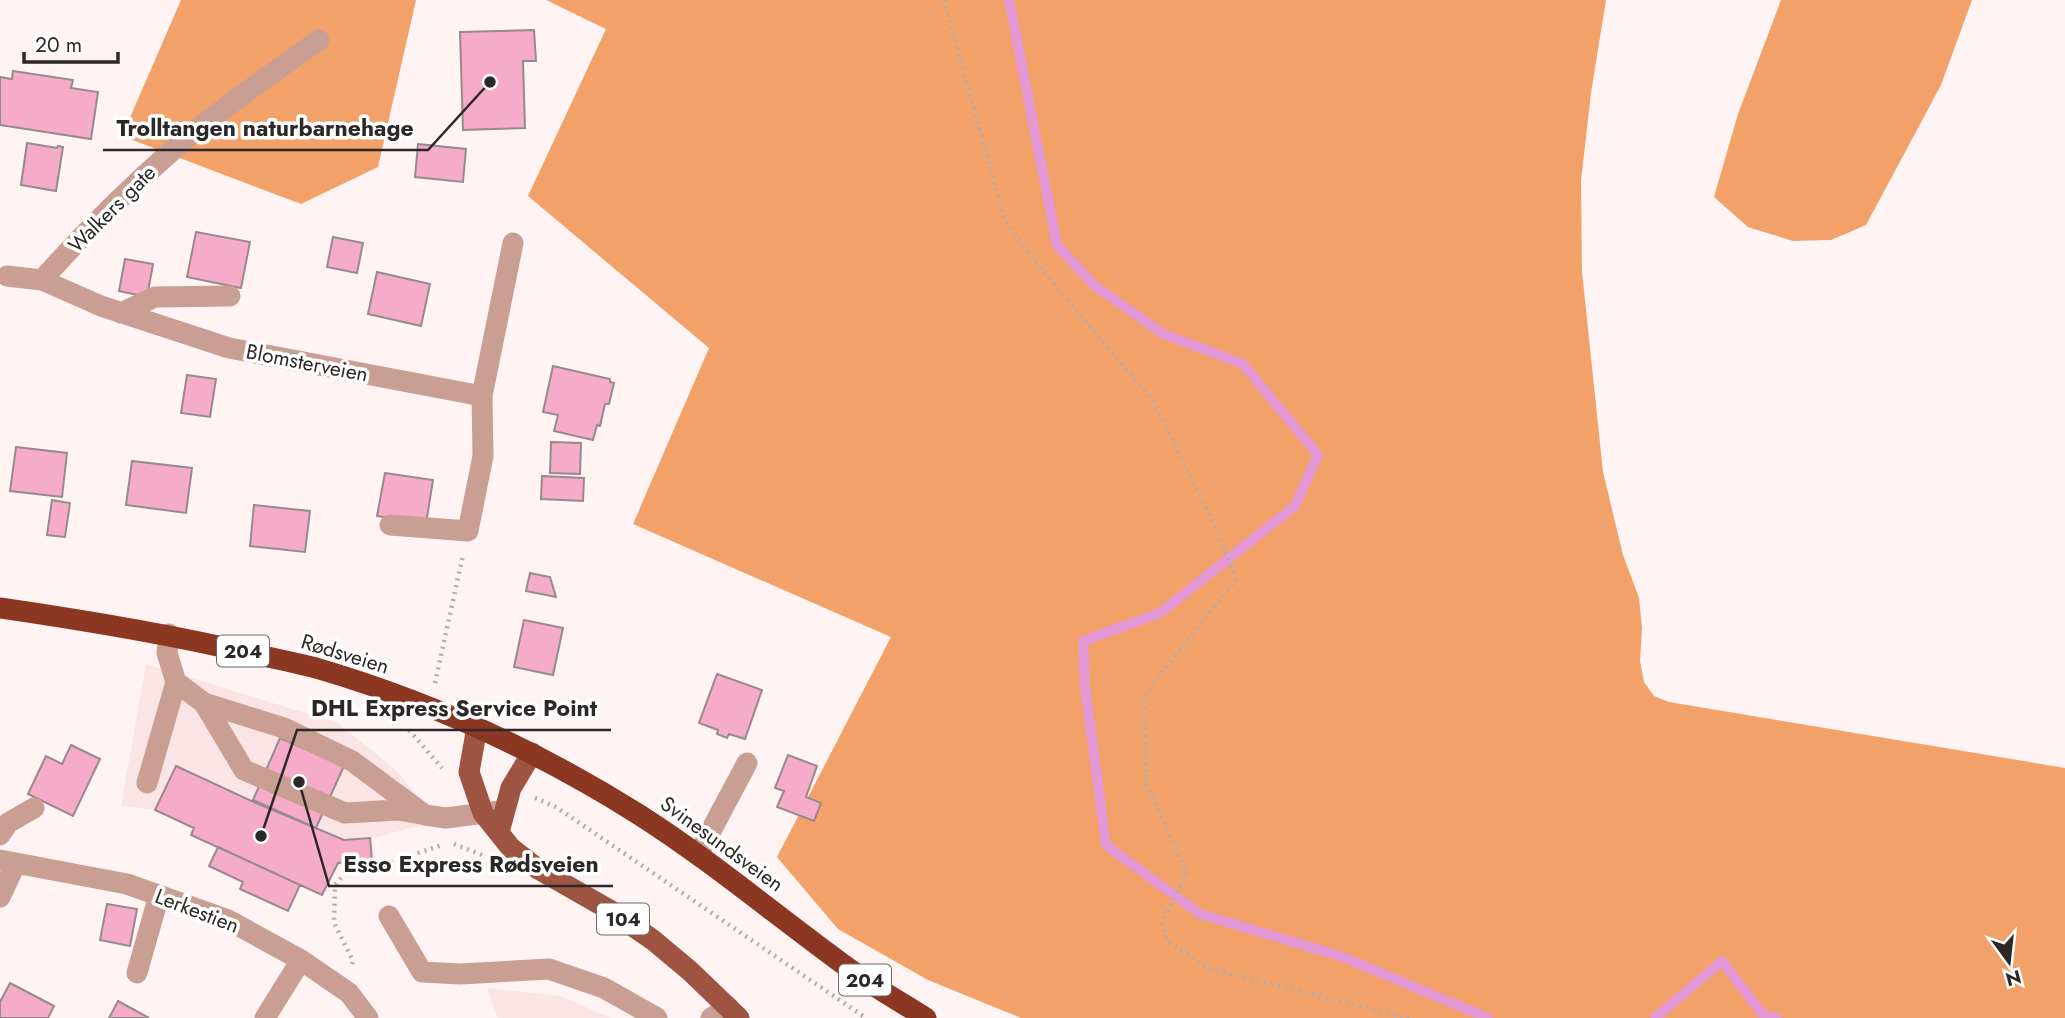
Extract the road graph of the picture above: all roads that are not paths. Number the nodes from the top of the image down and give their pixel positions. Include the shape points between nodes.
1 (319, 40) dead end
2 (513, 243) dead end
3 (2, 274) edge
4 (42, 280) junction
5 (230, 296) dead end
6 (121, 313) junction
7 (482, 396) junction
8 (390, 525) dead end
9 (0, 608) edge
10 (169, 634) junction
11 (176, 682) junction
12 (204, 703) junction
13 (477, 727) junction
14 (532, 753) junction
15 (747, 763) dead end
16 (146, 783) dead end
17 (34, 808) dead end
18 (505, 810) junction
19 (483, 813) junction
20 (425, 815) junction
21 (499, 832) junction
22 (0, 835) edge
23 (698, 855) junction
24 (8, 861) edge
25 (159, 895) junction
26 (0, 897) edge
27 (389, 916) dead end
28 (301, 960) junction
29 (137, 974) dead end
30 (726, 1014) edge
31 (265, 1018) edge
32 (368, 1018) edge
33 (657, 1018) edge
34 (926, 1018) edge

1 - 4 street, Walkers gate via 239,96 176,148
2 - 7 street
3 - 4 street, Blomsterveien
4 - 6 street, Blomsterveien
5 - 6 street via 155,297
6 - 7 street, Blomsterveien via 229,348
7 - 8 street via 483,456 468,531
9 - 10 highway, Rødsveien / 204
10 - 11 street via 167,653
10 - 13 highway, Rødsveien / 204 via 316,668
11 - 12 street
11 - 16 street
12 - 20 street via 284,727 352,761
12 - 20 street via 244,770 345,813 398,810
13 - 14 highway, Svinesundsveien / 204
13 - 19 main road, 104 via 469,772
14 - 18 main road via 511,788
14 - 23 highway, Svinesundsveien / 204 via 639,814
15 - 23 street
17 - 22 street via 8,822
18 - 19 street
18 - 21 main road
19 - 20 street via 446,818
19 - 21 main road, 104
21 - 30 main road, 104 via 538,869 653,940
23 - 34 highway, Svinesundsveien / 204 via 853,972
24 - 25 street, Lerkestien via 127,884
24 - 26 street
25 - 28 street, Lerkestien via 228,920
25 - 29 street
27 - 33 street via 422,972 549,969 604,988
28 - 31 street
28 - 32 street, Lerkestien via 349,993

